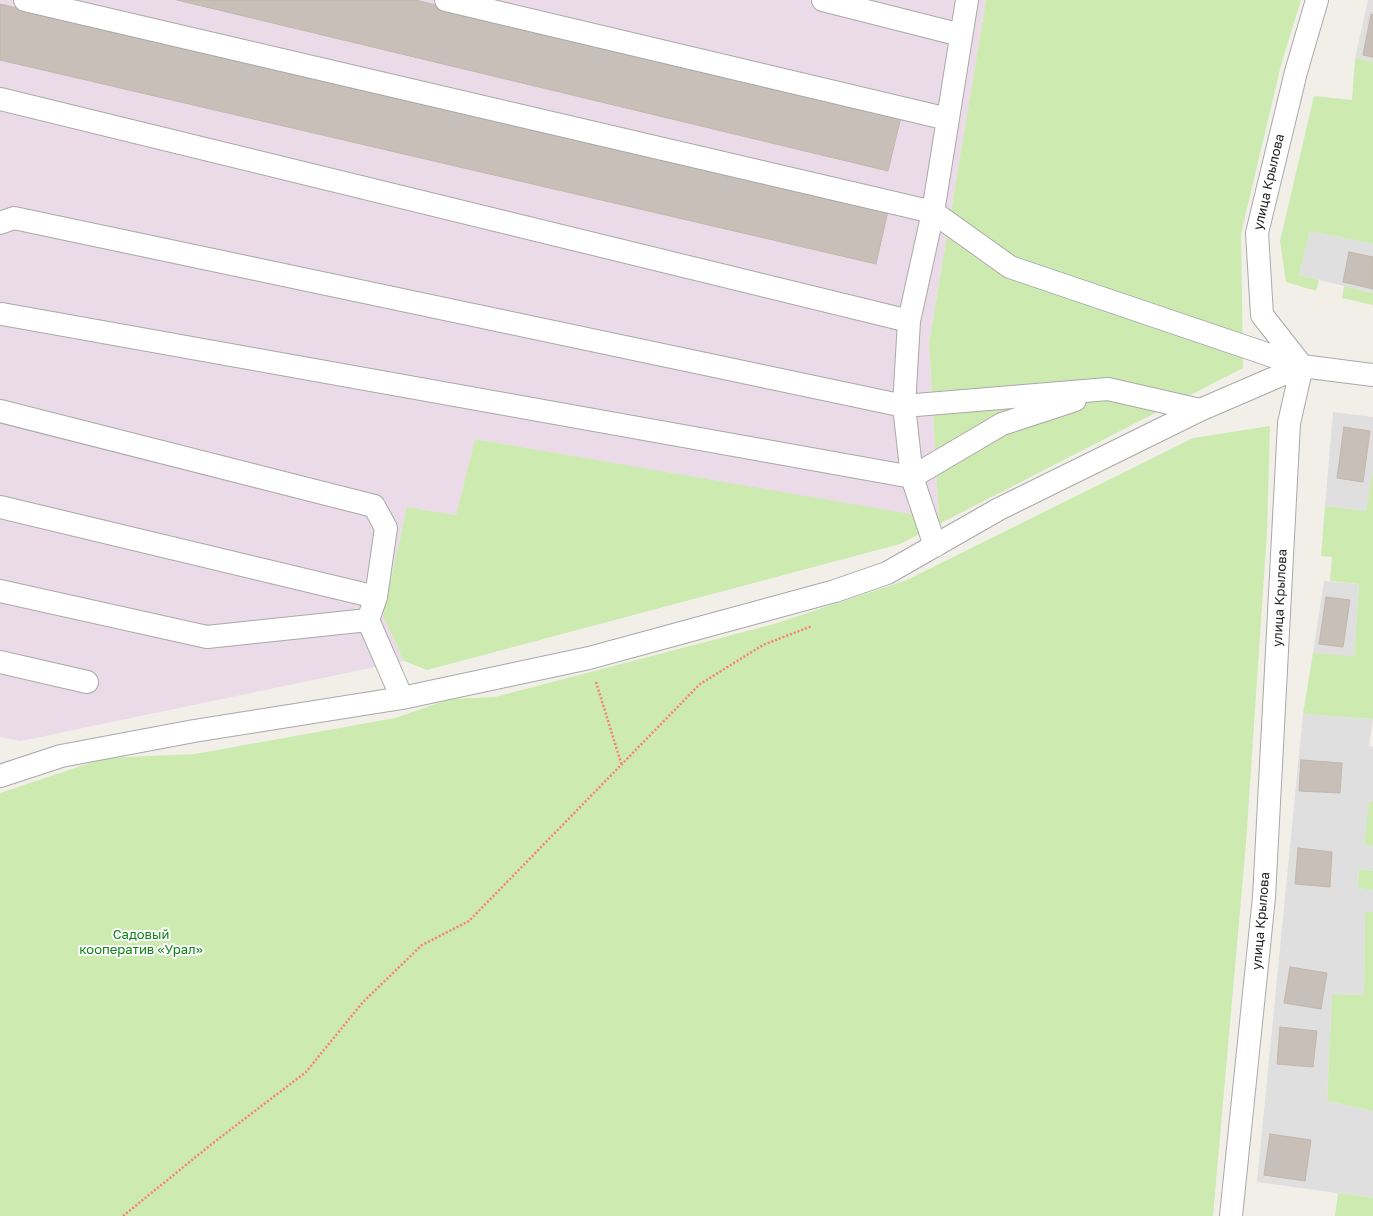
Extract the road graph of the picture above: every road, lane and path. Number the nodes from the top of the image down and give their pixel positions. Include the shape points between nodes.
1 (25, 0) edge
2 (446, 0) edge
3 (823, 0) edge
4 (967, 0) edge
5 (1317, 0) edge
6 (961, 35) junction
7 (0, 99) edge
8 (948, 119) junction
9 (933, 212) junction
10 (0, 223) edge
11 (2, 314) dead end
12 (909, 321) junction
13 (1302, 366) junction
14 (1373, 375) edge
15 (1108, 389) junction
16 (904, 406) junction
17 (1200, 410) junction
18 (0, 411) edge
19 (912, 476) junction
20 (0, 507) edge
21 (935, 546) junction
22 (0, 591) edge
23 (376, 596) junction
24 (368, 620) junction
25 (812, 626) dead end
26 (589, 658) junction
27 (0, 662) edge
28 (87, 682) dead end
29 (402, 698) junction
30 (622, 766) junction
31 (0, 776) edge
32 (123, 1216) edge
33 (1232, 1216) edge

1 - 9 street
2 - 8 street
3 - 6 street
4 - 6 street
5 - 13 street, улица Крылова via 1296,72 1256,233 1262,315
6 - 8 street
7 - 12 street
8 - 9 street
9 - 12 street
9 - 13 street via 1010,267
10 - 16 street via 14,218
11 - 19 street
12 - 16 street
13 - 14 street
13 - 17 street
13 - 33 street, улица Крылова via 1289,423 1264,897
15 - 16 street
15 - 17 street
15 - 19 street via 1002,424
16 - 19 street
17 - 21 street via 999,509
18 - 23 street via 374,506 386,528
19 - 21 street
20 - 23 street
21 - 26 street via 887,573 835,591
22 - 24 street via 208,637
23 - 24 street
24 - 29 street
25 - 30 path via 763,645 700,684
26 - 29 street
26 - 30 path
27 - 28 street
29 - 31 street via 194,731 61,756
30 - 32 path via 469,921 422,945 363,1002 306,1072

